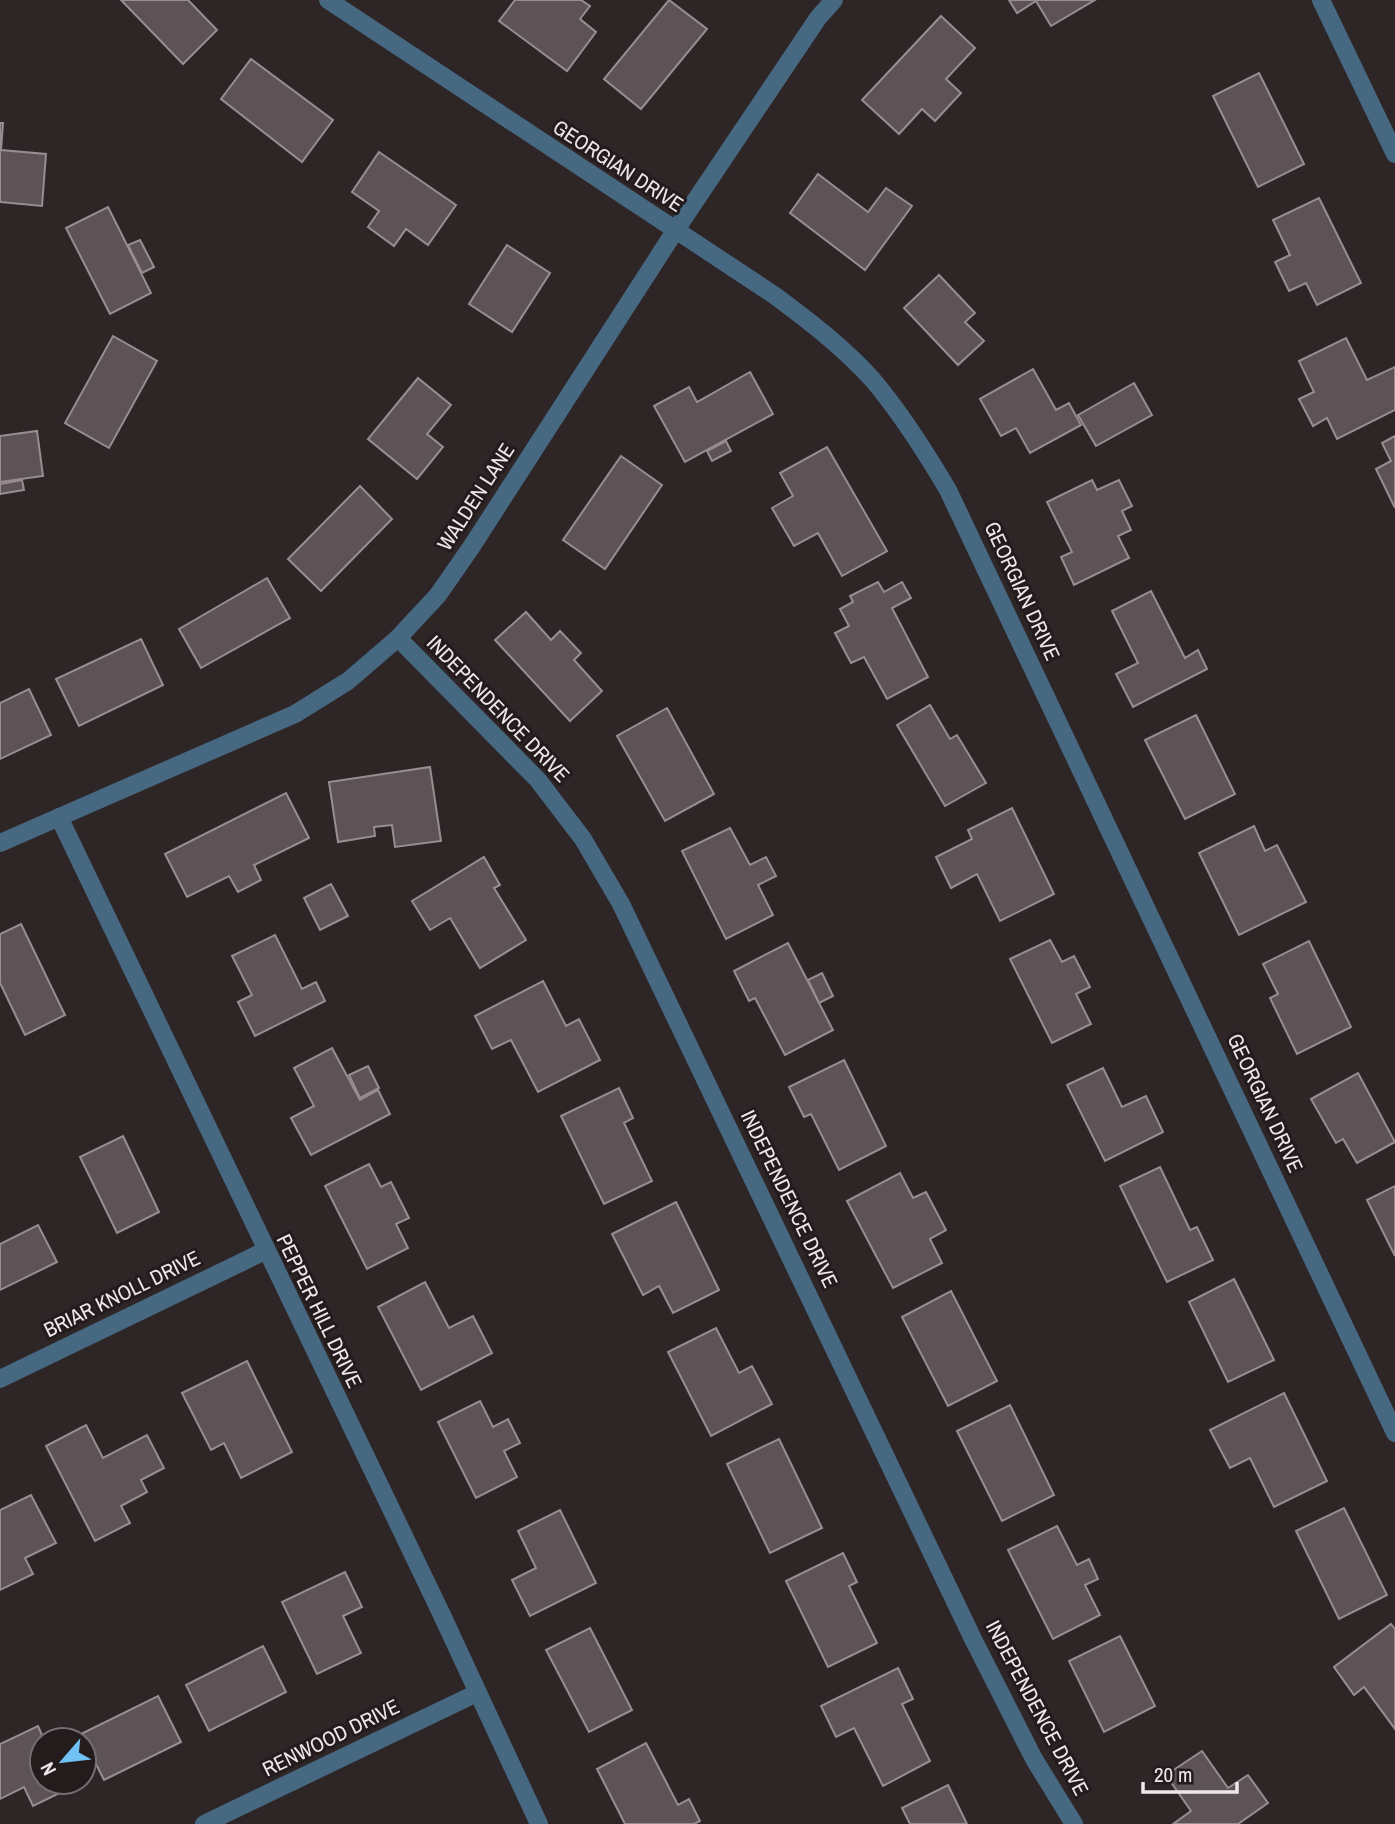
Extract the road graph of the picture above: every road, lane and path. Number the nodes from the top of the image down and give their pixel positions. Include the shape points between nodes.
1 (328, 0) edge
2 (834, 0) edge
3 (1321, 0) edge
4 (1395, 153) edge
5 (675, 231) junction
6 (398, 638) junction
7 (59, 817) junction
8 (0, 843) edge
9 (265, 1251) junction
10 (0, 1379) edge
11 (1395, 1433) edge
12 (477, 1693) junction
13 (204, 1824) edge
14 (539, 1824) edge
15 (1074, 1824) edge

1 - 5 street, GEORGIAN DRIVE
2 - 5 street, WALDEN LANE
3 - 4 street
5 - 6 street, WALDEN LANE via 472,546 438,595
5 - 11 street, GEORGIAN DRIVE via 827,335 871,378 910,428 948,490
6 - 7 street, WALDEN LANE via 348,681 295,714
6 - 15 street, INDEPENDENCE DRIVE via 538,780 583,839 621,904 973,1639 1034,1759
7 - 8 street, WALDEN LANE
7 - 9 street, PEPPER HILL DRIVE
9 - 10 street, BRIAR KNOLL DRIVE
9 - 12 street, PEPPER HILL DRIVE
12 - 13 street, RENWOOD DRIVE
12 - 14 street, PEPPER HILL DRIVE

